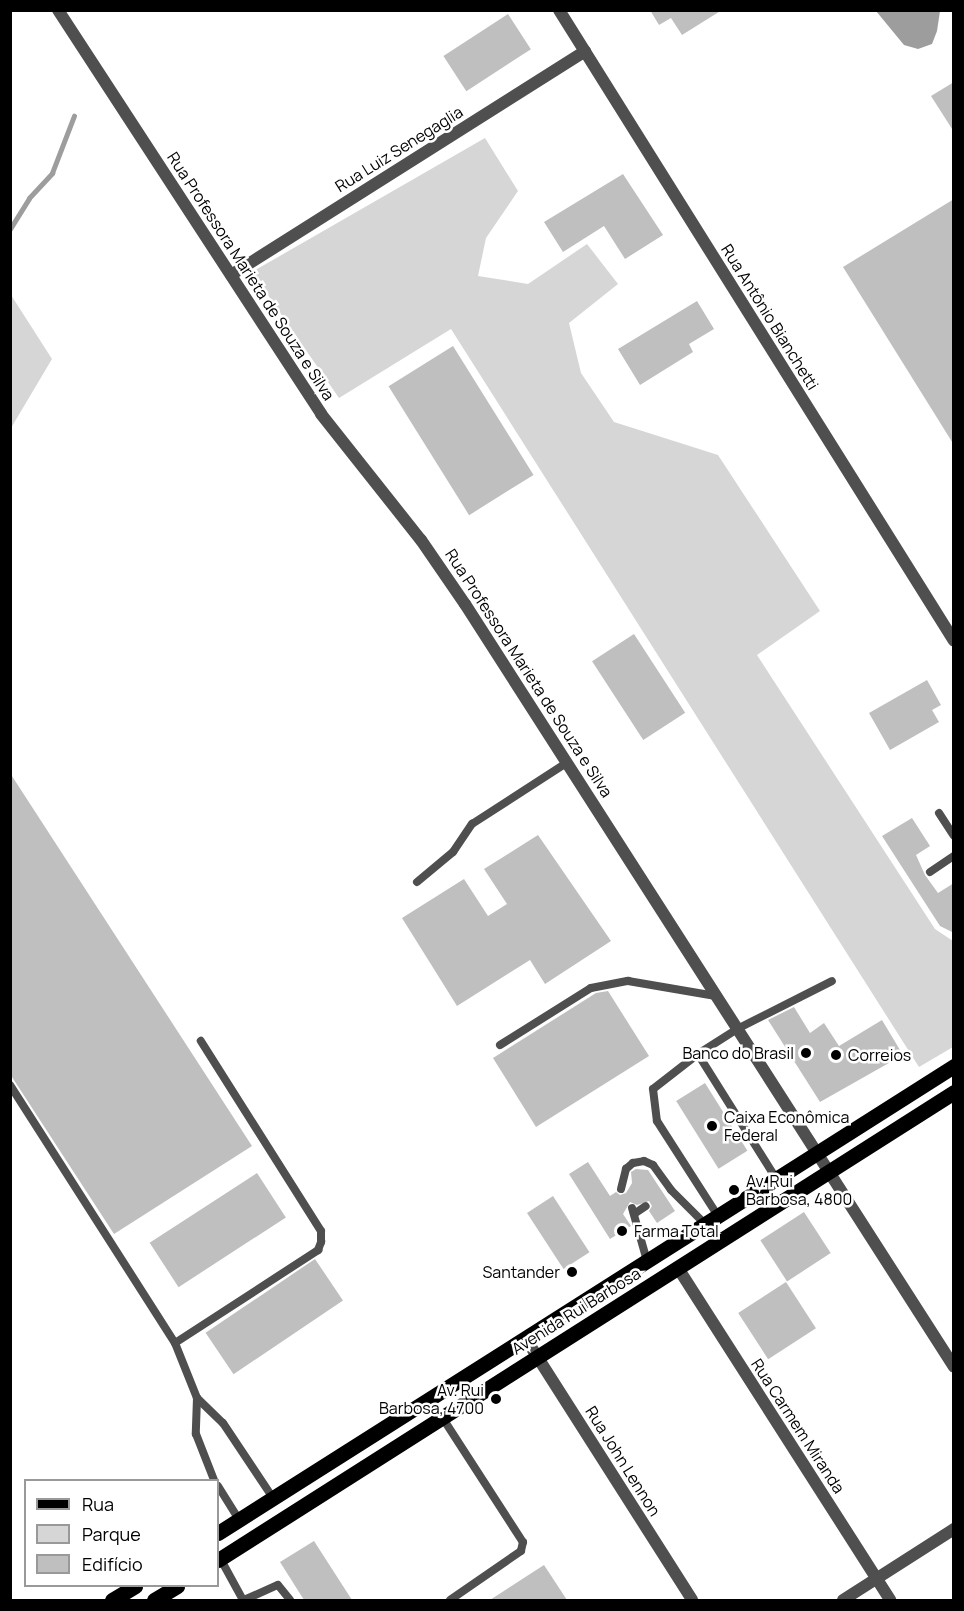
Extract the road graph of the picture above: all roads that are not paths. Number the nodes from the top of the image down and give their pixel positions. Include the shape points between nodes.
1 (58, 10) edge
2 (559, 10) edge
3 (585, 51) junction
4 (231, 275) junction
5 (954, 641) edge
6 (568, 762) junction
7 (939, 813) dead end
8 (954, 837) edge
9 (954, 856) edge
10 (930, 872) dead end
11 (417, 882) dead end
12 (832, 981) dead end
13 (718, 996) junction
14 (739, 1028) junction
15 (201, 1041) dead end
16 (500, 1045) dead end
17 (698, 1054) junction
18 (954, 1066) edge
19 (10, 1085) edge
20 (954, 1092) edge
21 (818, 1154) junction
22 (829, 1172) junction
23 (777, 1180) junction
24 (621, 1189) dead end
25 (646, 1206) dead end
26 (719, 1216) junction
27 (705, 1224) junction
28 (647, 1261) junction
29 (678, 1268) junction
30 (526, 1339) junction
31 (175, 1343) junction
32 (537, 1357) junction
33 (954, 1367) edge
34 (197, 1398) junction
35 (442, 1417) junction
36 (213, 1479) edge
37 (219, 1488) edge
38 (273, 1498) junction
39 (239, 1519) junction
40 (954, 1529) edge
41 (219, 1532) edge
42 (219, 1559) edge
43 (876, 1579) junction
44 (133, 1587) edge
45 (175, 1587) edge
46 (112, 1600) edge
47 (153, 1600) edge
48 (244, 1600) edge
49 (290, 1600) edge
50 (450, 1600) edge
51 (692, 1600) edge
52 (843, 1600) edge
53 (890, 1600) edge

1 - 4 street, Rua Professora Marieta de Souza e Silva
2 - 3 street, Rua Antônio Bianchetti
3 - 4 street, Rua Luiz Senegaglia
3 - 5 street, Rua Antônio Bianchetti
4 - 6 street, Rua Professora Marieta de Souza e Silva via 321,414 442,570
6 - 11 lane via 472,824 453,852
6 - 13 street, Rua Professora Marieta de Souza e Silva
7 - 8 lane
9 - 10 lane
12 - 14 lane
13 - 14 street, Rua Professora Marieta de Souza e Silva
13 - 16 lane via 628,981 591,988
14 - 17 lane
14 - 21 street, Rua Professora Marieta de Souza e Silva
15 - 31 lane via 321,1231 321,1242 318,1250
17 - 23 lane
17 - 26 lane via 653,1089 657,1121
18 - 21 main road, Avenida Rui Barbosa
19 - 31 lane
20 - 22 main road, Avenida Rui Barbosa
21 - 22 street, Rua Professora Marieta de Souza e Silva
21 - 23 main road, Avenida Rui Barbosa
22 - 29 main road, Avenida Rui Barbosa
22 - 33 street, Rua Professora Marieta de Souza e Silva
23 - 26 main road, Avenida Rui Barbosa
24 - 27 lane via 626,1169 644,1161 653,1165 668,1192
25 - 28 lane via 633,1211
26 - 27 main road, Avenida Rui Barbosa
27 - 28 main road, Avenida Rui Barbosa
28 - 30 main road, Avenida Rui Barbosa
29 - 32 main road, Avenida Rui Barbosa
29 - 43 street, Rua Carmem Miranda
30 - 32 street, Rua John Lennon
30 - 38 main road, Avenida Rui Barbosa
31 - 34 lane
32 - 35 main road, Avenida Rui Barbosa
32 - 51 street, Rua John Lennon
34 - 36 lane via 196,1434
34 - 38 lane via 223,1423
35 - 42 main road, Avenida Rui Barbosa
35 - 50 lane via 523,1542 521,1551
37 - 39 lane
38 - 39 main road, Avenida Rui Barbosa
39 - 41 main road, Avenida Rui Barbosa
40 - 43 street
42 - 48 lane
43 - 52 street
43 - 53 street, Rua Carmem Miranda
44 - 46 main road
45 - 47 main road
48 - 49 lane via 278,1585

